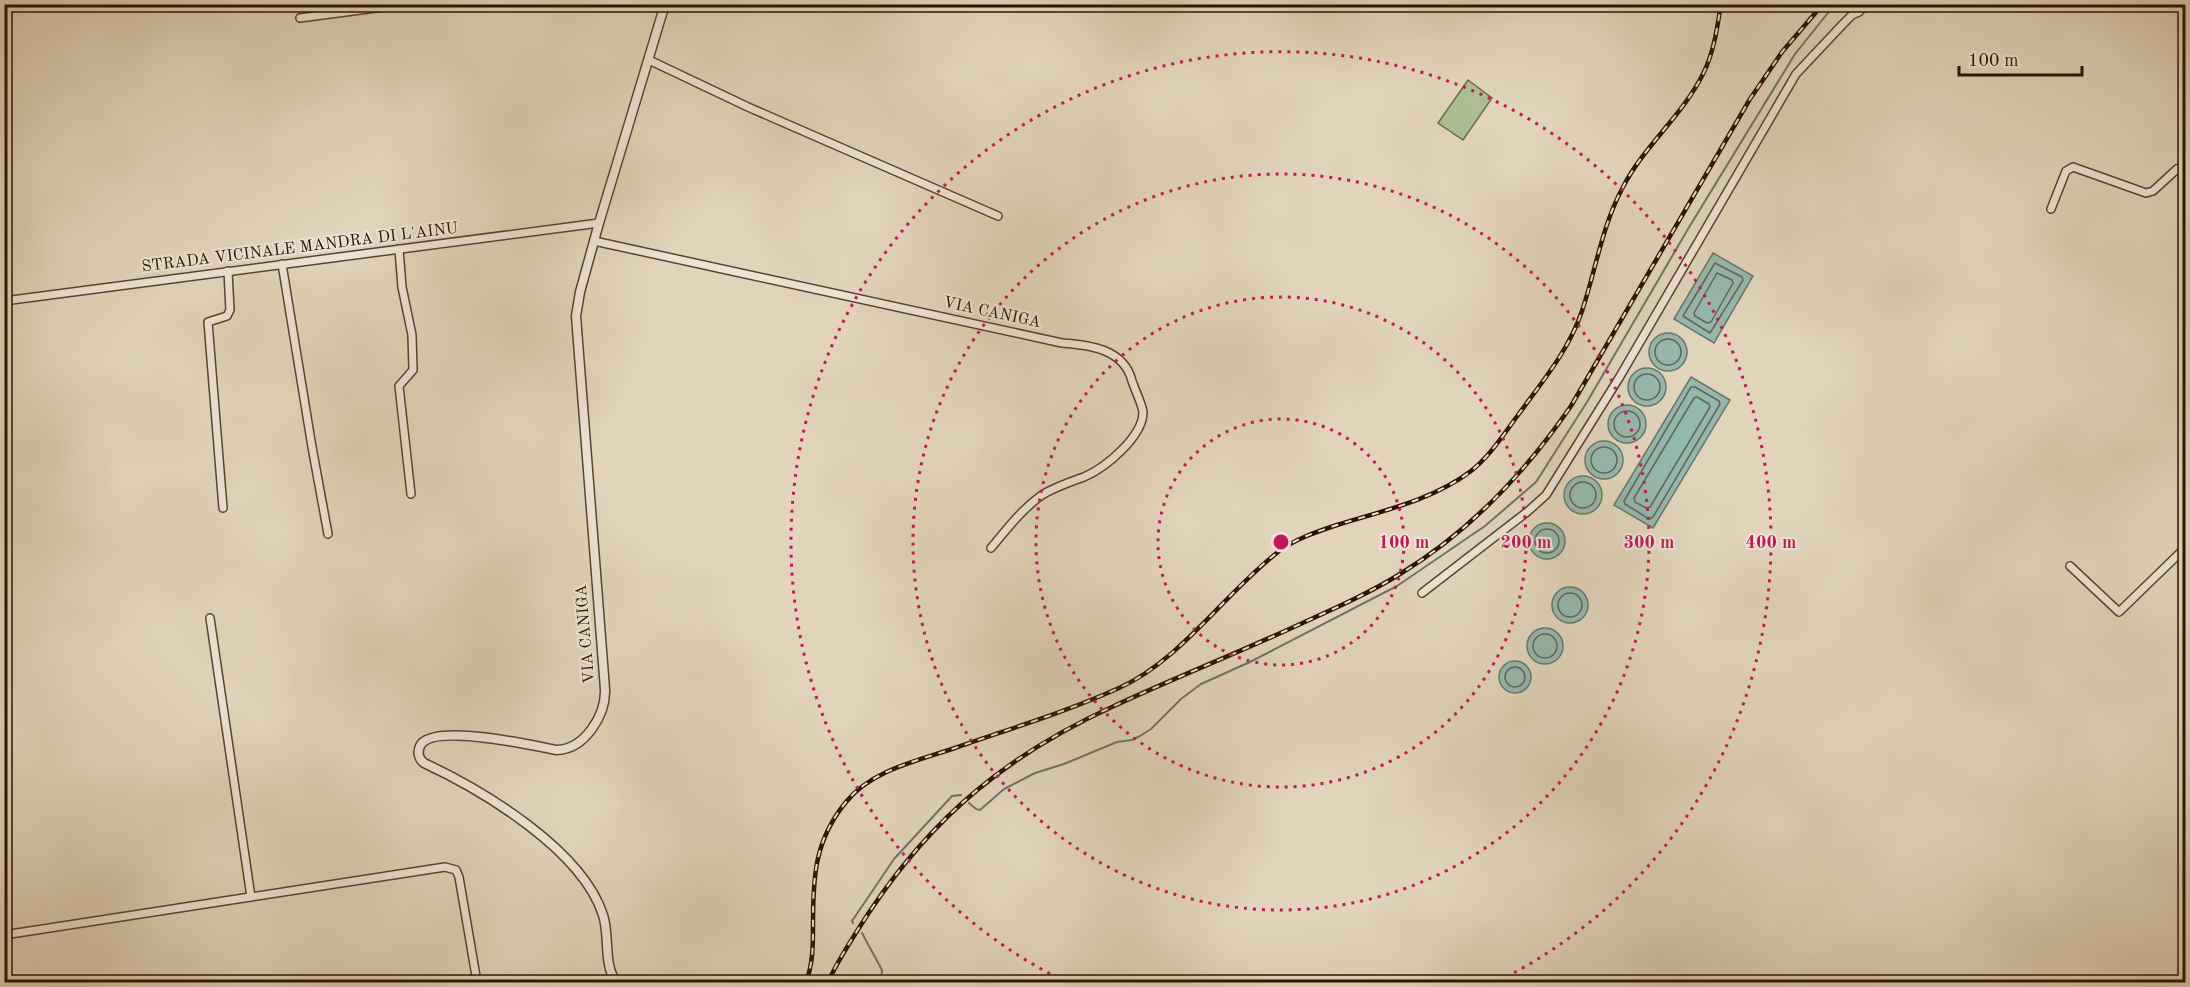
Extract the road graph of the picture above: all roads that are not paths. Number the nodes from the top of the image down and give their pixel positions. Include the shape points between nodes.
1 (406, 4) edge
2 (666, 4) edge
3 (1866, 4) edge
4 (300, 18) dead end
5 (649, 60) junction
6 (2186, 176) edge
7 (2051, 209) dead end
8 (998, 216) dead end
9 (599, 223) junction
10 (594, 241) junction
11 (399, 249) junction
12 (282, 264) junction
13 (228, 271) junction
14 (4, 301) edge
15 (411, 494) dead end
16 (224, 508) dead end
17 (328, 534) dead end
18 (2186, 547) edge
19 (991, 548) dead end
20 (2070, 566) dead end
21 (1422, 593) dead end
22 (210, 618) dead end
23 (250, 897) junction
24 (4, 935) edge
25 (477, 982) edge
26 (616, 982) edge

1 - 4 street
2 - 5 street, VIA CANIGA
3 - 21 street via 1796,74 1619,378 1545,495
5 - 8 street
5 - 9 street, VIA CANIGA
6 - 7 street via 2177,169 2146,193 2073,167 2066,171
9 - 10 street, VIA CANIGA
9 - 11 street, STRADA VICINALE MANDRA DI L'AINU
10 - 19 street, VIA CANIGA via 1062,343 1086,345 1114,355 1131,378 1143,410 1136,435 1094,470 1042,495 1020,513
10 - 26 street, VIA CANIGA via 575,325 605,689 602,709 586,736 576,746 564,750 461,736 431,738 422,743 419,751 424,763 467,784 547,840 572,864 603,916
11 - 12 street, STRADA VICINALE MANDRA DI L'AINU
11 - 15 street via 412,335 413,370 399,386
12 - 13 street, STRADA VICINALE MANDRA DI L'AINU
12 - 17 street
13 - 14 street, STRADA VICINALE MANDRA DI L'AINU
13 - 16 street via 230,310 227,316 208,322
18 - 20 street via 2120,612
22 - 23 street
23 - 24 street
23 - 25 street via 445,867 456,870

